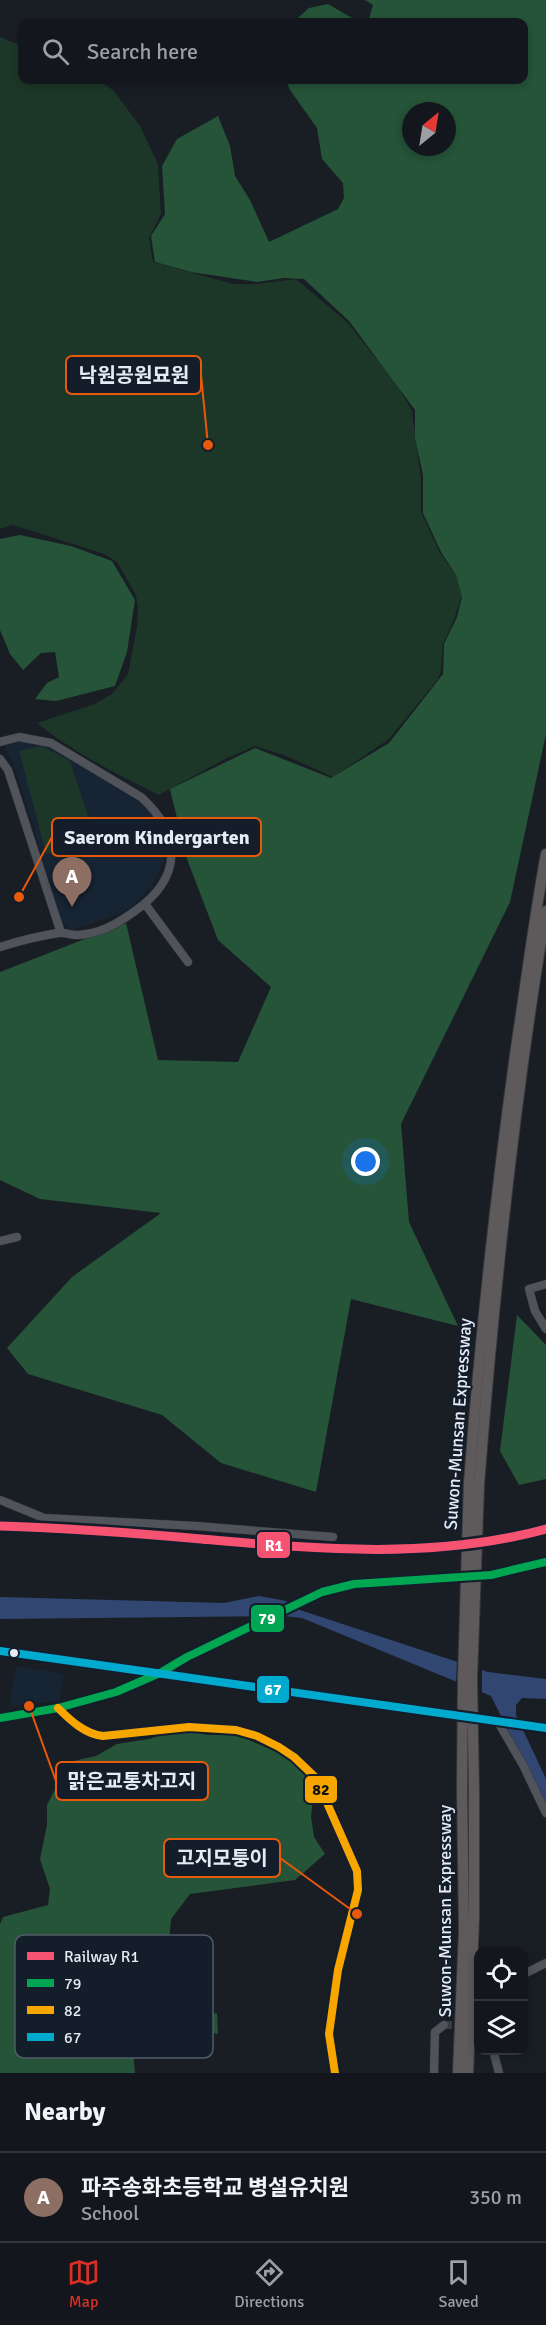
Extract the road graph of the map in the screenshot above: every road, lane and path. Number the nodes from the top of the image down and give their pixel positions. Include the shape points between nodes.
1 (0, 742) edge
2 (0, 759) edge
3 (546, 854) edge
4 (145, 904) junction
5 (546, 911) edge
6 (61, 933) junction
7 (0, 947) edge
8 (188, 962) dead end
9 (17, 1237) dead end
10 (0, 1241) edge
11 (546, 1284) edge
12 (546, 1329) edge
13 (474, 1484) junction
14 (0, 1500) edge
15 (333, 1537) dead end
16 (546, 1562) edge
17 (0, 1651) edge
18 (160, 1673) junction
19 (58, 1708) junction
20 (0, 1718) edge
21 (500, 1722) junction
22 (546, 1728) edge
23 (546, 1813) edge
24 (546, 1963) edge
25 (528, 1972) edge
26 (444, 2025) dead end
27 (494, 2055) edge
28 (335, 2073) edge
29 (434, 2073) edge
30 (458, 2073) edge
31 (468, 2073) edge
32 (499, 2073) edge

1 - 4 street via 19,737 51,743 154,808 166,826 172,847 165,881
2 - 6 street via 8,770
3 - 13 highway, Suwon-Munsan Expressway via 493,1221 480,1337
4 - 6 street via 101,930 77,935
4 - 8 street
5 - 13 highway, Suwon-Munsan Expressway via 509,1172
6 - 7 street
9 - 10 street
11 - 12 street via 529,1290
13 - 30 highway, Suwon-Munsan Expressway, bridge via 463,1677 464,1930
13 - 31 highway, Suwon-Munsan Expressway, bridge via 474,1918
14 - 15 street via 44,1518
16 - 18 street via 491,1575 354,1584 322,1592
17 - 18 street
18 - 19 street via 116,1692
18 - 21 street
19 - 20 street
19 - 28 street via 94,1735 189,1727 236,1730 279,1748 316,1778 357,1871 358,1890 338,1970 329,2034
21 - 22 street
21 - 23 street
24 - 25 street
26 - 29 street via 435,2032
27 - 32 street

